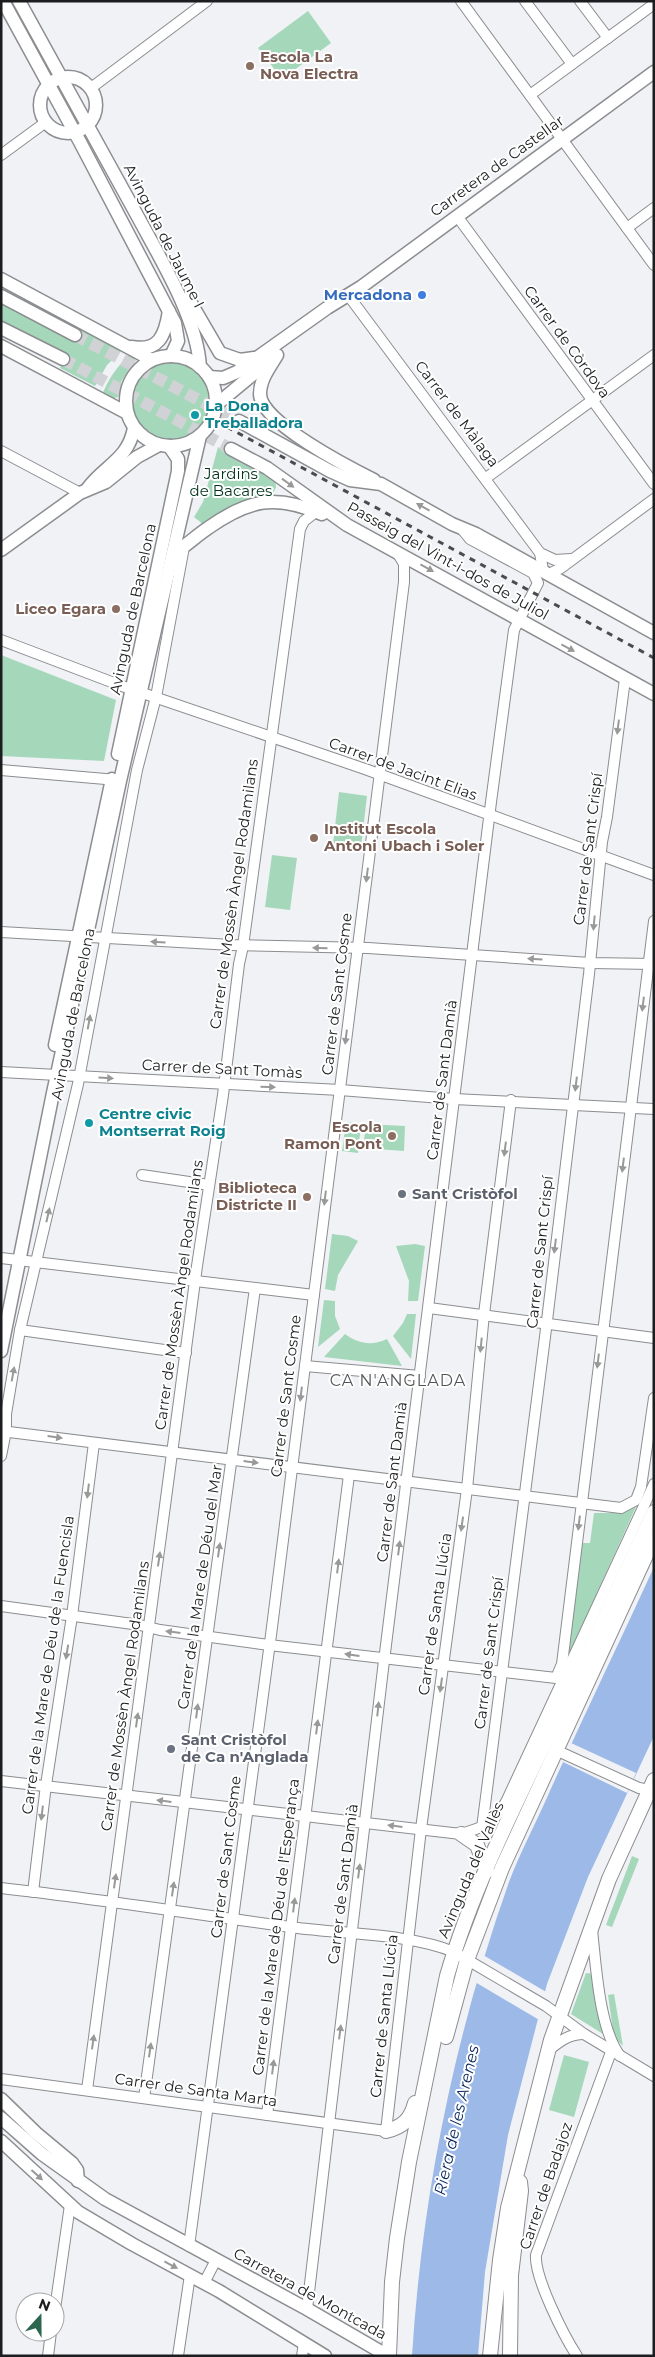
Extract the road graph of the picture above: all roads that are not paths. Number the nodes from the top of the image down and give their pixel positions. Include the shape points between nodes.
1 (3, 1) edge
2 (19, 1) edge
3 (207, 1) edge
4 (474, 1) edge
5 (526, 1) edge
6 (580, 1) edge
7 (463, 5) edge
8 (652, 5) edge
9 (608, 38) junction
10 (572, 64) junction
11 (654, 72) edge
12 (62, 78) junction
13 (49, 85) junction
14 (91, 88) junction
15 (530, 95) junction
16 (46, 122) junction
17 (89, 124) junction
18 (74, 132) junction
19 (562, 139) junction
20 (1, 155) edge
21 (654, 208) edge
22 (457, 216) junction
23 (627, 228) junction
24 (154, 248) junction
25 (654, 265) edge
26 (1, 279) edge
27 (1, 296) edge
28 (349, 296) junction
29 (169, 312) junction
30 (1, 328) edge
31 (75, 335) tunnel mouth
32 (1, 346) edge
33 (128, 346) junction
34 (277, 355) junction
35 (654, 355) edge
36 (171, 356) junction
37 (258, 358) junction
38 (63, 359) tunnel mouth
39 (152, 360) junction
40 (205, 372) junction
41 (592, 402) junction
42 (216, 405) junction
43 (127, 413) junction
44 (239, 421) tunnel mouth
45 (134, 428) junction
46 (200, 436) junction
47 (164, 446) junction
48 (232, 449) tunnel mouth
49 (1, 451) edge
50 (486, 478) junction
51 (381, 484) junction
52 (654, 484) edge
53 (84, 490) junction
54 (654, 500) edge
55 (317, 511) junction
56 (347, 525) junction
57 (460, 528) junction
58 (1, 550) edge
59 (397, 552) junction
60 (540, 553) junction
61 (176, 555) junction
62 (572, 559) junction
63 (546, 572) junction
64 (177, 578) junction
65 (518, 620) junction
66 (654, 633) edge
67 (1, 640) edge
68 (625, 679) junction
69 (137, 691) junction
70 (654, 694) edge
71 (156, 697) junction
72 (270, 738) junction
73 (1, 770) edge
74 (379, 775) junction
75 (116, 780) junction
76 (489, 816) junction
77 (600, 856) junction
78 (654, 875) edge
79 (654, 921) edge
80 (1, 932) edge
81 (82, 937) junction
82 (104, 939) junction
83 (243, 946) junction
84 (358, 948) junction
85 (472, 955) junction
86 (590, 963) junction
87 (651, 964) edge
88 (1, 1072) edge
89 (53, 1075) junction
90 (79, 1076) junction
91 (224, 1085) junction
92 (340, 1090) junction
93 (454, 1099) junction
94 (511, 1100) junction
95 (572, 1104) junction
96 (630, 1108) junction
97 (654, 1109) edge
98 (142, 1176) dead end
99 (209, 1185) junction
100 (10, 1259) edge
101 (37, 1261) junction
102 (196, 1281) junction
103 (255, 1288) junction
104 (314, 1295) junction
105 (429, 1308) junction
106 (1, 1309) edge
107 (484, 1314) junction
108 (546, 1325) junction
109 (20, 1330) junction
110 (602, 1332) junction
111 (654, 1338) edge
112 (1, 1351) edge
113 (186, 1353) junction
114 (305, 1366) junction
115 (420, 1376) junction
116 (654, 1398) edge
117 (4, 1431) edge
118 (94, 1442) junction
119 (173, 1452) junction
120 (1, 1456) edge
121 (232, 1460) junction
122 (292, 1468) junction
123 (349, 1475) junction
124 (407, 1482) junction
125 (654, 1484) edge
126 (467, 1489) junction
127 (525, 1496) junction
128 (582, 1503) junction
129 (654, 1512) edge
130 (654, 1538) edge
131 (1, 1606) edge
132 (72, 1616) junction
133 (149, 1628) junction
134 (207, 1637) junction
135 (269, 1645) junction
136 (327, 1652) junction
137 (384, 1659) junction
138 (443, 1667) junction
139 (501, 1672) junction
140 (547, 1750) junction
141 (1, 1781) edge
142 (46, 1786) junction
143 (645, 1787) edge
144 (127, 1796) junction
145 (186, 1803) junction
146 (247, 1811) junction
147 (306, 1816) junction
148 (365, 1822) junction
149 (482, 1828) junction
150 (421, 1829) junction
151 (461, 1834) junction
152 (487, 1868) junction
153 (1, 1888) edge
154 (33, 1892) junction
155 (488, 1901) junction
156 (111, 1904) junction
157 (169, 1911) junction
158 (234, 1920) junction
159 (592, 1926) junction
160 (291, 1927) junction
161 (352, 1934) junction
162 (407, 1940) junction
163 (454, 1952) junction
164 (471, 1962) junction
165 (447, 1976) junction
166 (560, 2018) junction
167 (584, 2034) junction
168 (549, 2050) junction
169 (616, 2054) junction
170 (654, 2076) edge
171 (1, 2079) edge
172 (86, 2090) junction
173 (144, 2098) junction
174 (1, 2099) edge
175 (209, 2108) junction
176 (267, 2115) junction
177 (1, 2118) edge
178 (330, 2123) junction
179 (386, 2130) junction
180 (1, 2141) edge
181 (412, 2146) junction
182 (416, 2165) junction
183 (519, 2167) junction
184 (78, 2181) junction
185 (70, 2205) junction
186 (189, 2246) junction
187 (216, 2260) junction
188 (190, 2275) junction
189 (204, 2283) junction
190 (57, 2292) edge
191 (307, 2309) junction
192 (50, 2342) edge
193 (303, 2350) edge
194 (48, 2356) edge
195 (178, 2356) edge
196 (325, 2356) edge
197 (388, 2356) edge
198 (396, 2356) edge
199 (490, 2356) edge
200 (510, 2356) edge
201 (577, 2356) edge

1 - 13 street, Avinguda de Jaume I
2 - 12 street, Avinguda de Jaume I
3 - 14 street
4 - 7 street
5 - 10 street
6 - 9 street
7 - 15 street
8 - 9 street
9 - 10 street
10 - 15 street
11 - 19 street, Carretera de Castellar
12 - 13 street
12 - 14 street via 74,78
12 - 17 street, Avinguda de Jaume I
13 - 16 street via 40,107
13 - 18 street, Avinguda de Jaume I
14 - 17 street via 96,103
15 - 19 street
16 - 18 street via 55,130
16 - 20 street
17 - 18 street
17 - 24 street, Avinguda de Jaume I
18 - 29 street, Avinguda de Jaume I
19 - 22 street, Carretera de Castellar
19 - 23 street
21 - 23 street
22 - 28 street, Carretera de Castellar
22 - 41 street, Carrer de Còrdova
23 - 25 street
24 - 37 street via 220,353 240,360
24 - 40 street, Avinguda de Jaume I via 186,312
26 - 33 street
27 - 31 street
28 - 34 street, Carretera de Castellar
28 - 37 street, Carretera de Castellar
28 - 50 street, Carrer de Màlaga
29 - 33 street via 164,334 157,343 141,349
29 - 36 street, Avinguda de Jaume I via 179,336
30 - 38 street
32 - 43 street
33 - 39 street
34 - 42 street, Carretera de Castellar
34 - 51 street, Passeig del Vint-i-dos de Juliol via 264,377 260,395 268,410 297,436
35 - 41 street
36 - 39 street
36 - 40 street via 186,358
37 - 40 street, Carretera de Castellar via 228,376 218,378
39 - 43 street via 137,370 128,386
40 - 42 street via 215,390
41 - 50 street
41 - 52 street, Carrer de Còrdova
42 - 46 street via 211,422
43 - 45 street
44 - 51 street, Passeig del Vint-i-dos de Juliol via 350,480
45 - 47 street via 148,440
45 - 53 street via 124,453
46 - 47 street via 185,444
46 - 61 street, Avinguda de Barcelona
47 - 53 street via 137,457 106,482
47 - 69 street, Avinguda de Barcelona via 178,460 178,471
48 -> 56 street, Passeig del Vint-i-dos de Juliol via 267,468
49 - 53 street
50 - 60 street, Carrer de Màlaga
57 -> 51 street, Passeig del Vint-i-dos de Juliol
53 - 58 street
54 - 62 street
55 - 56 street
55 - 61 street via 278,500 252,505 210,527
55 - 72 street, Carrer de Mossèn Àngel Rodamilans via 300,529
56 - 59 street, Passeig del Vint-i-dos de Juliol
57 - 63 street, Passeig del Vint-i-dos de Juliol
57 - 65 street, Carrer de Sant Damià via 470,540 536,576 536,588
59 -> 65 street, Passeig del Vint-i-dos de Juliol
59 - 74 street, Carrer de Sant Cosme via 404,564 404,582
60 - 62 street via 555,560
60 - 63 street, Carrer de Màlaga
61 - 64 street, Avinguda de Barcelona
61 - 64 street, Avinguda de Barcelona
61 - 69 street, Avinguda de Barcelona
62 - 63 street
63 - 66 street, Passeig del Vint-i-dos de Juliol
64 - 71 street, Avinguda de Barcelona
65 -> 68 street, Passeig del Vint-i-dos de Juliol
65 - 76 street, Carrer de Sant Damià
67 - 69 street, Carrer de Jacint Elias
68 - 70 street, Passeig del Vint-i-dos de Juliol
68 -> 77 street, Carrer de Sant Crispí
69 - 71 street, Carrer de Jacint Elias
69 - 75 street, Avinguda de Barcelona
71 - 72 street, Carrer de Jacint Elias
71 - 82 street, Avinguda de Barcelona via 137,770
72 - 74 street, Carrer de Jacint Elias
72 - 83 street, Carrer de Mossèn Àngel Rodamilans
73 - 75 street
74 - 76 street, Carrer de Jacint Elias
74 -> 84 street, Carrer de Sant Cosme
75 - 81 street, Avinguda de Barcelona
76 - 77 street, Carrer de Jacint Elias
76 - 85 street, Carrer de Sant Damià
77 - 78 street, Carrer de Jacint Elias
77 -> 86 street, Carrer de Sant Crispí
79 - 87 street
80 - 81 street
81 - 82 street
81 - 89 street, Avinguda de Barcelona
83 -> 82 street
90 -> 82 street, Avinguda de Barcelona
84 -> 83 street
83 - 91 street, Carrer de Mossèn Àngel Rodamilans via 238,964
84 - 85 street
84 -> 92 street, Carrer de Sant Cosme
86 -> 85 street
85 - 93 street, Carrer de Sant Damià
86 - 87 street
86 -> 95 street, Carrer de Sant Crispí
87 -> 96 street
88 - 89 street, Carrer de Sant Tomàs
89 - 90 street, Carrer de Sant Tomàs
89 - 100 street, Avinguda de Barcelona
90 -> 91 street, Carrer de Sant Tomàs
101 -> 90 street, Avinguda de Barcelona
91 -> 92 street, Carrer de Sant Tomàs
91 - 99 street, Carrer de Mossèn Àngel Rodamilans
92 - 93 street, Carrer de Sant Tomàs
92 -> 104 street, Carrer de Sant Cosme
93 - 94 street, Carrer de Sant Tomàs
93 - 105 street, Carrer de Sant Damià
94 - 95 street, Carrer de Sant Tomàs
94 -> 107 street, Carrer de Santa Llúcia
95 - 96 street, Carrer de Sant Tomàs
95 -> 108 street, Carrer de Sant Crispí
96 - 97 street, Carrer de Sant Tomàs
96 -> 110 street
98 - 99 street
99 - 102 street, Carrer de Mossèn Àngel Rodamilans
100 - 101 street
100 - 106 street, Avinguda de Barcelona
100 - 112 street, Avinguda de Barcelona
101 - 102 street
101 - 109 street, Avinguda de Barcelona
102 - 103 street
102 - 113 street, Carrer de Mossèn Àngel Rodamilans
103 - 104 street
103 - 121 street, Carrer de la Mare de Déu del Mar
104 - 114 street, Carrer de Sant Cosme
105 - 107 street
105 - 115 street, Carrer de Sant Damià
107 - 108 street
107 -> 126 street, Carrer de Santa Llúcia
108 - 110 street
108 - 127 street, Carrer de Sant Crispí
109 - 113 street
117 -> 109 street, Avinguda de Barcelona
110 - 111 street
110 -> 128 street
113 - 119 street, Carrer de Mossèn Àngel Rodamilans
114 - 115 street
114 -> 122 street, Carrer de Sant Cosme
115 - 124 street, Carrer de Sant Damià
116 - 128 street via 641,1487 636,1500 621,1508
117 -> 118 street
117 - 120 street, Avinguda de Barcelona
118 - 119 street
118 -> 132 street, Carrer de la Mare de Déu de la Fuencisla
119 - 121 street
133 -> 119 street, Carrer de Mossèn Àngel Rodamilans
121 -> 122 street
134 -> 121 street, Carrer de la Mare de Déu del Mar
122 - 123 street
122 - 135 street, Carrer de Sant Cosme
123 - 124 street
136 -> 123 street, Carrer de la Mare de Déu de l'Esperança
124 - 126 street
137 -> 124 street, Carrer de Sant Damià
125 - 140 street, Avinguda del Vallès
126 - 127 street
126 -> 138 street, Carrer de Santa Llúcia
127 - 128 street
127 - 139 street, Carrer de Sant Crispí
128 -> 139 street via 562,1664 556,1678
129 - 140 main road, Avinguda del Vallès
130 - 140 main road, Avinguda del Vallès
131 - 132 street
132 - 133 street via 140,1624
132 -> 142 street, Carrer de la Mare de Déu de la Fuencisla
134 -> 133 street
144 -> 133 street, Carrer de Mossèn Àngel Rodamilans
134 - 135 street
145 -> 134 street, Carrer de la Mare de Déu del Mar
135 - 136 street
135 - 146 street, Carrer de Sant Cosme
137 -> 136 street
147 -> 136 street, Carrer de la Mare de Déu de l'Esperança
137 - 138 street
148 -> 137 street, Carrer de Sant Damià
138 - 139 street
138 -> 150 street, Carrer de Santa Llúcia
139 - 149 street, Carrer de Sant Crispí
140 - 143 street
140 - 149 street, Avinguda del Vallès via 497,1817
140 - 152 main road, Avinguda del Vallès
140 - 155 main road, Avinguda del Vallès
141 - 142 street
142 - 144 street
142 -> 154 street, Carrer de la Mare de Déu de la Fuencisla
143 - 159 main road
145 -> 144 street
156 -> 144 street, Carrer de Mossèn Àngel Rodamilans
145 - 146 street
157 -> 145 street, Carrer de la Mare de Déu del Mar
146 - 147 street
146 - 158 street, Carrer de Sant Cosme
147 - 148 street
160 -> 147 street, Carrer de la Mare de Déu de l'Esperança
150 -> 148 street
161 -> 148 street, Carrer de Sant Damià
149 - 151 street, Avinguda del Vallès
150 - 151 street
150 - 162 street, Carrer de Santa Llúcia
151 - 152 main road via 477,1845
152 - 155 main road
152 - 163 main road, Avinguda del Vallès
153 - 154 street
154 - 156 street
155 - 164 main road, Avinguda del Vallès
156 - 157 street
172 -> 156 street, Carrer de Mossèn Àngel Rodamilans
157 - 158 street
173 -> 157 street, Carrer de la Mare de Déu del Mar
158 - 160 street
158 - 175 street, Carrer de Sant Cosme
159 - 166 main road
159 - 169 street via 605,2021
160 - 161 street
176 -> 160 street, Carrer de la Mare de Déu de l'Esperança
161 - 162 street
178 -> 161 street, Carrer de Sant Damià
162 - 163 street
162 - 179 street, Carrer de Santa Llúcia
163 - 164 street
163 - 165 main road, Avinguda del Vallès
164 - 166 street via 546,2006
164 - 182 main road, Avinguda del Vallès via 450,2016
165 - 179 main road via 412,2113 400,2126
165 - 181 main road, Avinguda del Vallès
166 - 167 street
166 - 168 main road
167 - 168 street via 564,2038
167 - 169 street
168 - 183 main road
169 - 170 street
169 - 201 street, Carrer de Badajoz via 536,2255 539,2276
171 - 172 street, Carrer de Santa Marta
172 - 173 street, Carrer de Santa Marta
173 - 175 street, Carrer de Santa Marta
174 - 184 street via 72,2163 77,2170
175 - 176 street, Carrer de Santa Marta
175 - 186 street, Carrer de Sant Cosme
176 - 178 street, Carrer de Santa Marta
177 - 184 street, Carretera de Montcada
178 - 179 street, Carrer de Santa Marta
178 - 191 street, Carrer de Sant Damià
179 - 181 main road via 404,2137
180 -> 185 street
181 - 182 main road
181 - 197 main road, Avinguda del Vallès via 394,2259
182 - 198 main road, Avinguda del Vallès via 403,2244
183 - 199 main road via 508,2208 500,2260
183 - 200 main road via 521,2191 512,2275
184 - 186 street, Carretera de Montcada
185 -> 188 street
185 - 190 street
186 - 187 street, Carretera de Montcada
187 - 189 street, Carretera de Montcada
187 - 191 street, Carretera de Montcada
188 - 189 street
188 - 195 street
189 - 193 street
191 - 197 street, Carretera de Montcada
192 - 194 street
193 - 196 street

